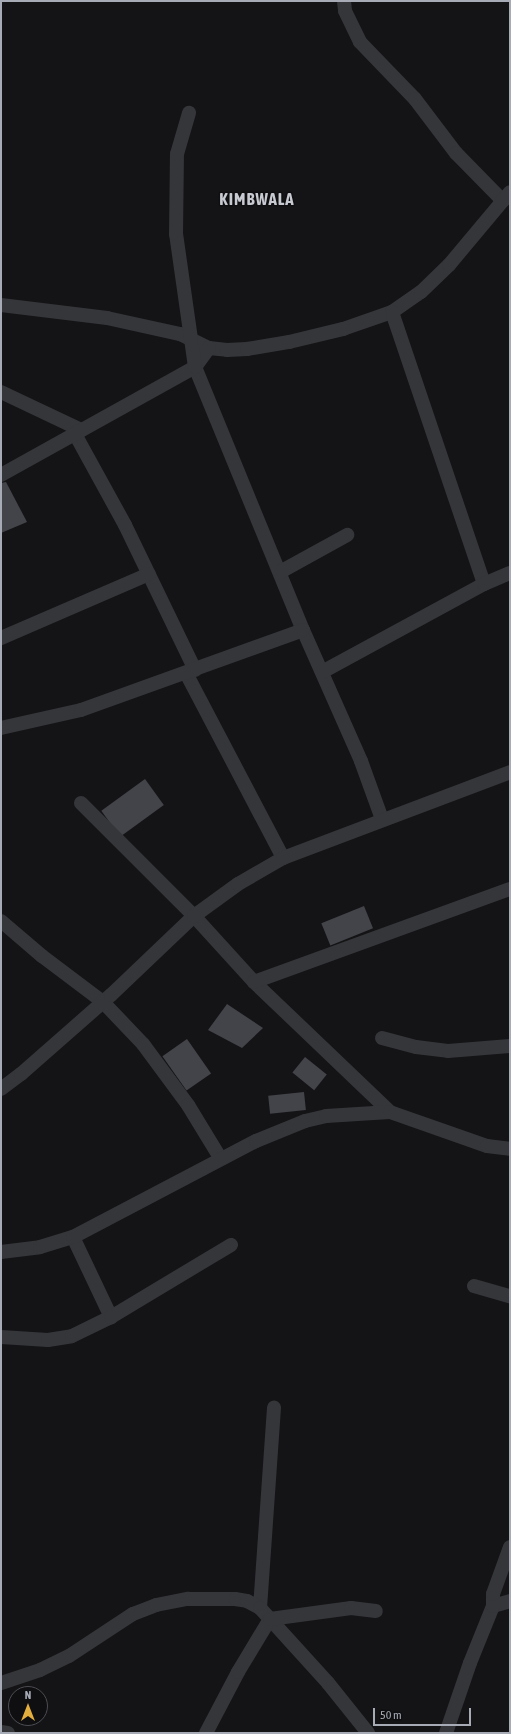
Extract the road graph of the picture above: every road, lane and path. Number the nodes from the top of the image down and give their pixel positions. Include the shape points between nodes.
1 (344, 1) edge
2 (189, 113) dead end
3 (506, 196) edge
4 (1, 305) edge
5 (392, 312) junction
6 (192, 340) junction
7 (209, 348) junction
8 (195, 367) junction
9 (1, 392) edge
10 (78, 432) junction
11 (1, 475) edge
12 (347, 535) dead end
13 (280, 572) junction
14 (510, 573) edge
15 (149, 574) junction
16 (484, 584) junction
17 (303, 630) junction
18 (1, 638) edge
19 (191, 672) junction
20 (322, 672) junction
21 (1, 728) edge
22 (510, 772) edge
23 (81, 803) dead end
24 (382, 819) junction
25 (283, 858) junction
26 (510, 889) edge
27 (194, 916) junction
28 (1, 921) edge
29 (254, 982) junction
30 (103, 1002) junction
31 (382, 1038) dead end
32 (510, 1046) edge
33 (1, 1089) edge
34 (390, 1112) junction
35 (510, 1149) edge
36 (221, 1159) junction
37 (73, 1237) junction
38 (230, 1245) dead end
39 (1, 1252) edge
40 (474, 1286) dead end
41 (510, 1296) edge
42 (111, 1317) junction
43 (1, 1337) edge
44 (274, 1407) dead end
45 (510, 1547) edge
46 (510, 1601) edge
47 (493, 1606) junction
48 (260, 1608) junction
49 (376, 1611) dead end
50 (270, 1619) junction
51 (1, 1683) edge
52 (1, 1732) edge
53 (8, 1733) edge
54 (206, 1733) edge
55 (368, 1733) edge
56 (446, 1733) edge

1 - 3 street via 345,11 360,42 415,99 456,153
2 - 6 street via 177,154 176,234
3 - 5 street via 449,265 421,292
4 - 6 street via 107,318 180,334
5 - 7 street via 343,329 289,342 227,350
5 - 16 street
6 - 7 street
6 - 8 street
7 - 8 street
8 - 10 street
8 - 13 street
9 - 10 street
10 - 11 street
10 - 15 street
12 - 13 street
13 - 17 street
14 - 16 street
15 - 18 street
15 - 19 street
16 - 20 street
17 - 19 street
17 - 20 street
19 - 21 street via 81,710
19 - 25 street
20 - 24 street via 361,761
22 - 24 street
23 - 27 street
24 - 25 street
25 - 27 street via 238,884
26 - 29 street
27 - 29 street
27 - 30 street
28 - 30 street
29 - 34 street
30 - 33 street
30 - 36 street via 151,1054 188,1105
31 - 32 street via 416,1047 448,1051
34 - 35 street via 487,1146
34 - 36 street via 326,1116 305,1121
36 - 37 street
37 - 39 street via 40,1247
37 - 42 street
38 - 42 street
40 - 41 street
42 - 43 street via 72,1336 48,1340
44 - 48 street
45 - 47 street via 493,1594
46 - 47 street
47 - 56 street via 470,1662
48 - 50 street
48 - 51 street via 247,1600 225,1598 188,1599 156,1605 133,1614 69,1656 40,1670
49 - 50 street via 352,1608
50 - 54 street
50 - 55 street via 328,1683
52 - 53 street

